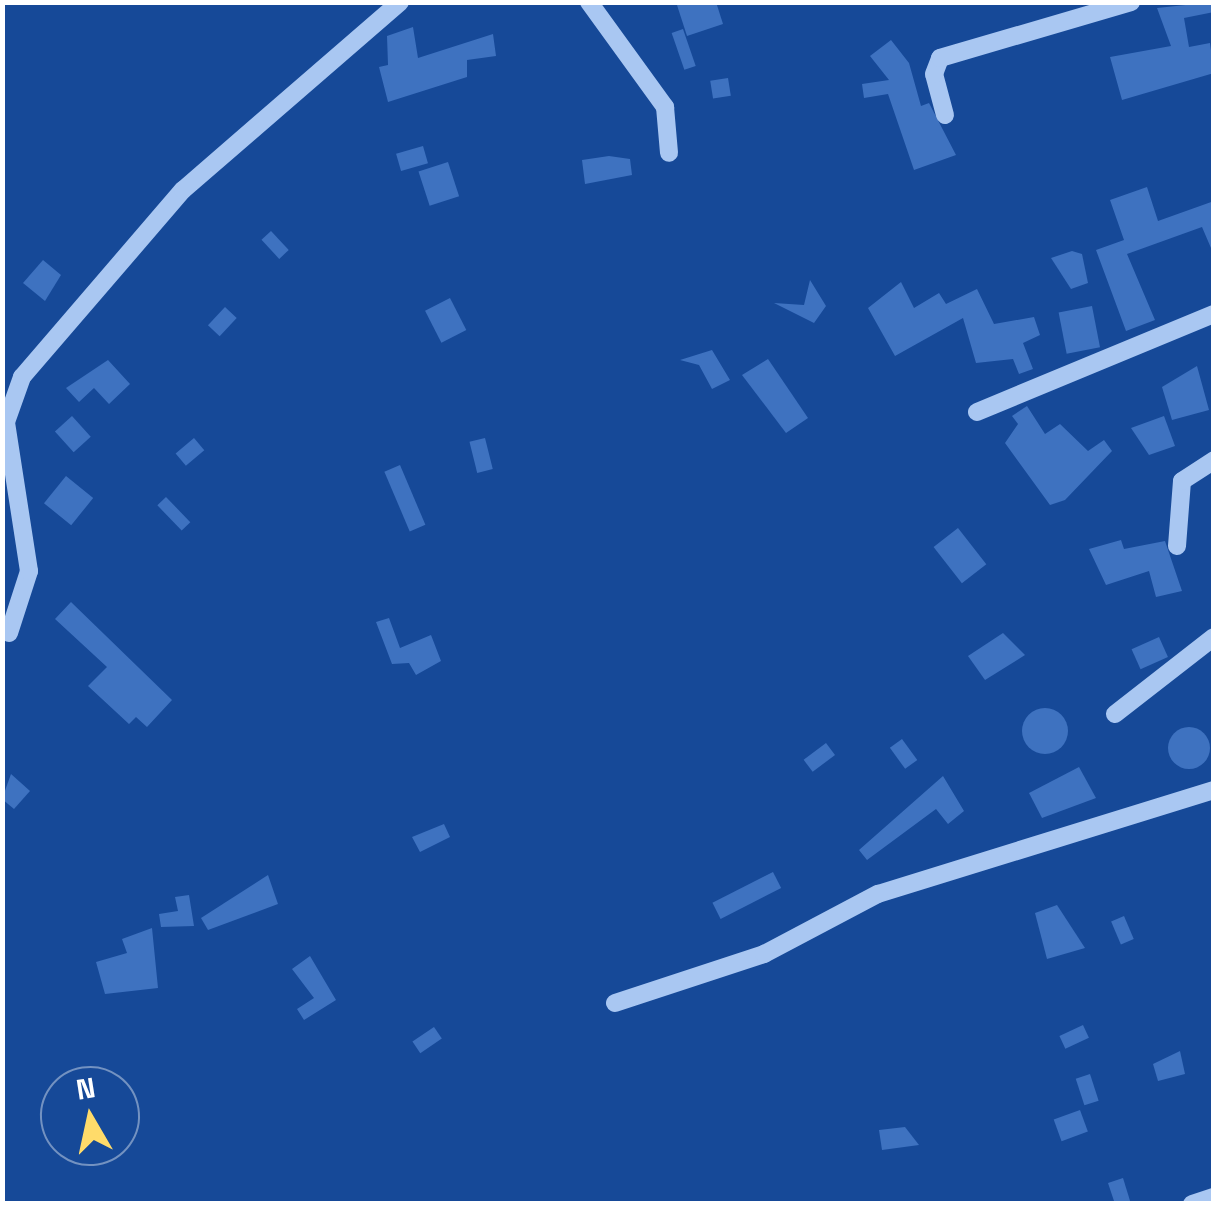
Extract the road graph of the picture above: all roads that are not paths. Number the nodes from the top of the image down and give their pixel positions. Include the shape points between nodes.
1 (400, 2) edge
2 (589, 2) edge
3 (1130, 2) edge
4 (945, 115) dead end
5 (669, 153) dead end
6 (1214, 314) edge
7 (977, 412) dead end
8 (1214, 460) edge
9 (1177, 546) dead end
10 (10, 633) dead end
11 (1214, 637) edge
12 (1115, 714) dead end
13 (1214, 790) edge
14 (616, 1003) dead end
15 (1214, 1198) edge
16 (1192, 1204) edge

1 - 10 street via 183,190 22,377 6,422 29,571
2 - 5 street via 665,106
3 - 4 street via 940,58 934,74
6 - 7 street
8 - 9 street via 1190,472 1178,492
11 - 12 street
13 - 14 street via 925,877 764,954
15 - 16 street

